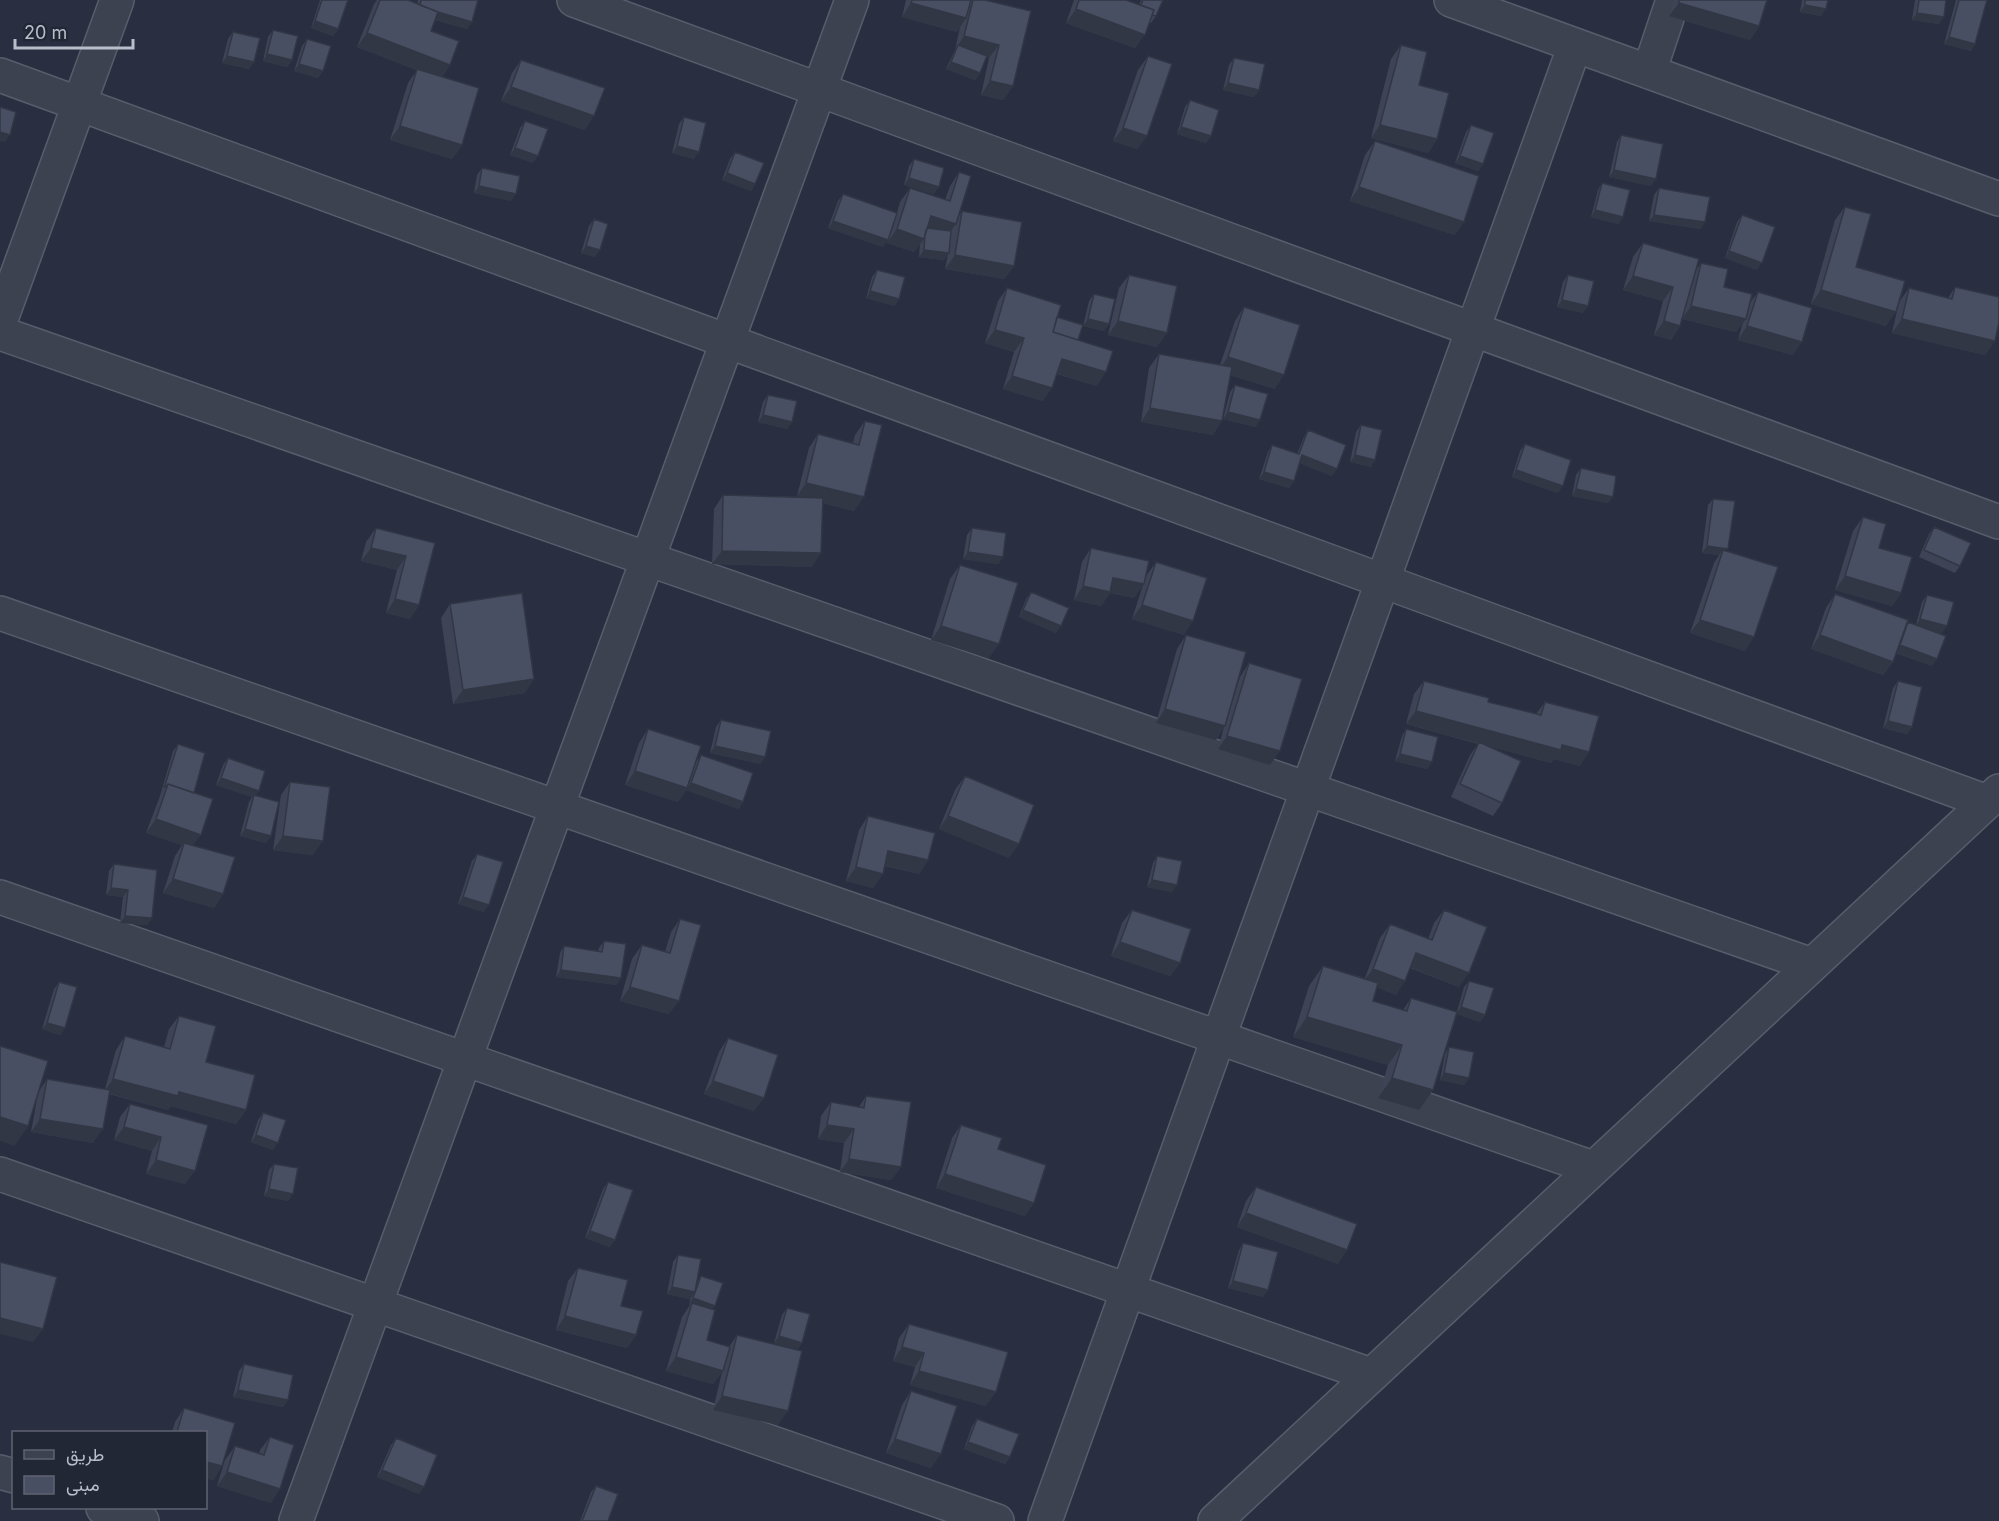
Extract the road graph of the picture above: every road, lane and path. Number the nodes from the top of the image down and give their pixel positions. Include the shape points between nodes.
1 (117, 0) edge
2 (574, 0) edge
3 (852, 0) edge
4 (1451, 0) edge
5 (1673, 0) edge
6 (1575, 45) junction
7 (1649, 72) junction
8 (0, 75) edge
9 (819, 90) junction
10 (79, 104) junction
11 (1999, 199) edge
12 (0, 322) edge
13 (1473, 329) junction
14 (0, 333) edge
15 (727, 341) junction
16 (1999, 522) edge
17 (648, 559) junction
18 (1383, 581) junction
19 (0, 613) edge
20 (1308, 789) junction
21 (1993, 796) edge
22 (557, 808) junction
23 (0, 897) edge
24 (1812, 965) junction
25 (1218, 1038) junction
26 (465, 1059) junction
27 (1593, 1168) junction
28 (0, 1174) edge
29 (1127, 1290) junction
30 (375, 1304) junction
31 (1371, 1375) junction
32 (106, 1509) edge
33 (142, 1521) edge
34 (296, 1521) edge
35 (997, 1521) edge
36 (1045, 1521) edge
37 (1215, 1521) edge

1 - 10 street
2 - 9 street
3 - 9 street
4 - 6 street
5 - 7 street
6 - 7 street
6 - 13 street
7 - 11 street
8 - 10 street
9 - 13 street
9 - 15 street
10 - 12 street
10 - 15 street
13 - 16 street
13 - 18 street
14 - 17 street
15 - 17 street
15 - 18 street
17 - 20 street
17 - 22 street
18 - 20 street
18 - 21 street
19 - 22 street
20 - 24 street
20 - 25 street
21 - 24 street
22 - 25 street
22 - 26 street
23 - 26 street
24 - 27 street
25 - 27 street
25 - 29 street
26 - 29 street
26 - 30 street
27 - 31 street
28 - 30 street
29 - 31 street
29 - 36 street
30 - 34 street
30 - 35 street
31 - 37 street
32 - 33 street

